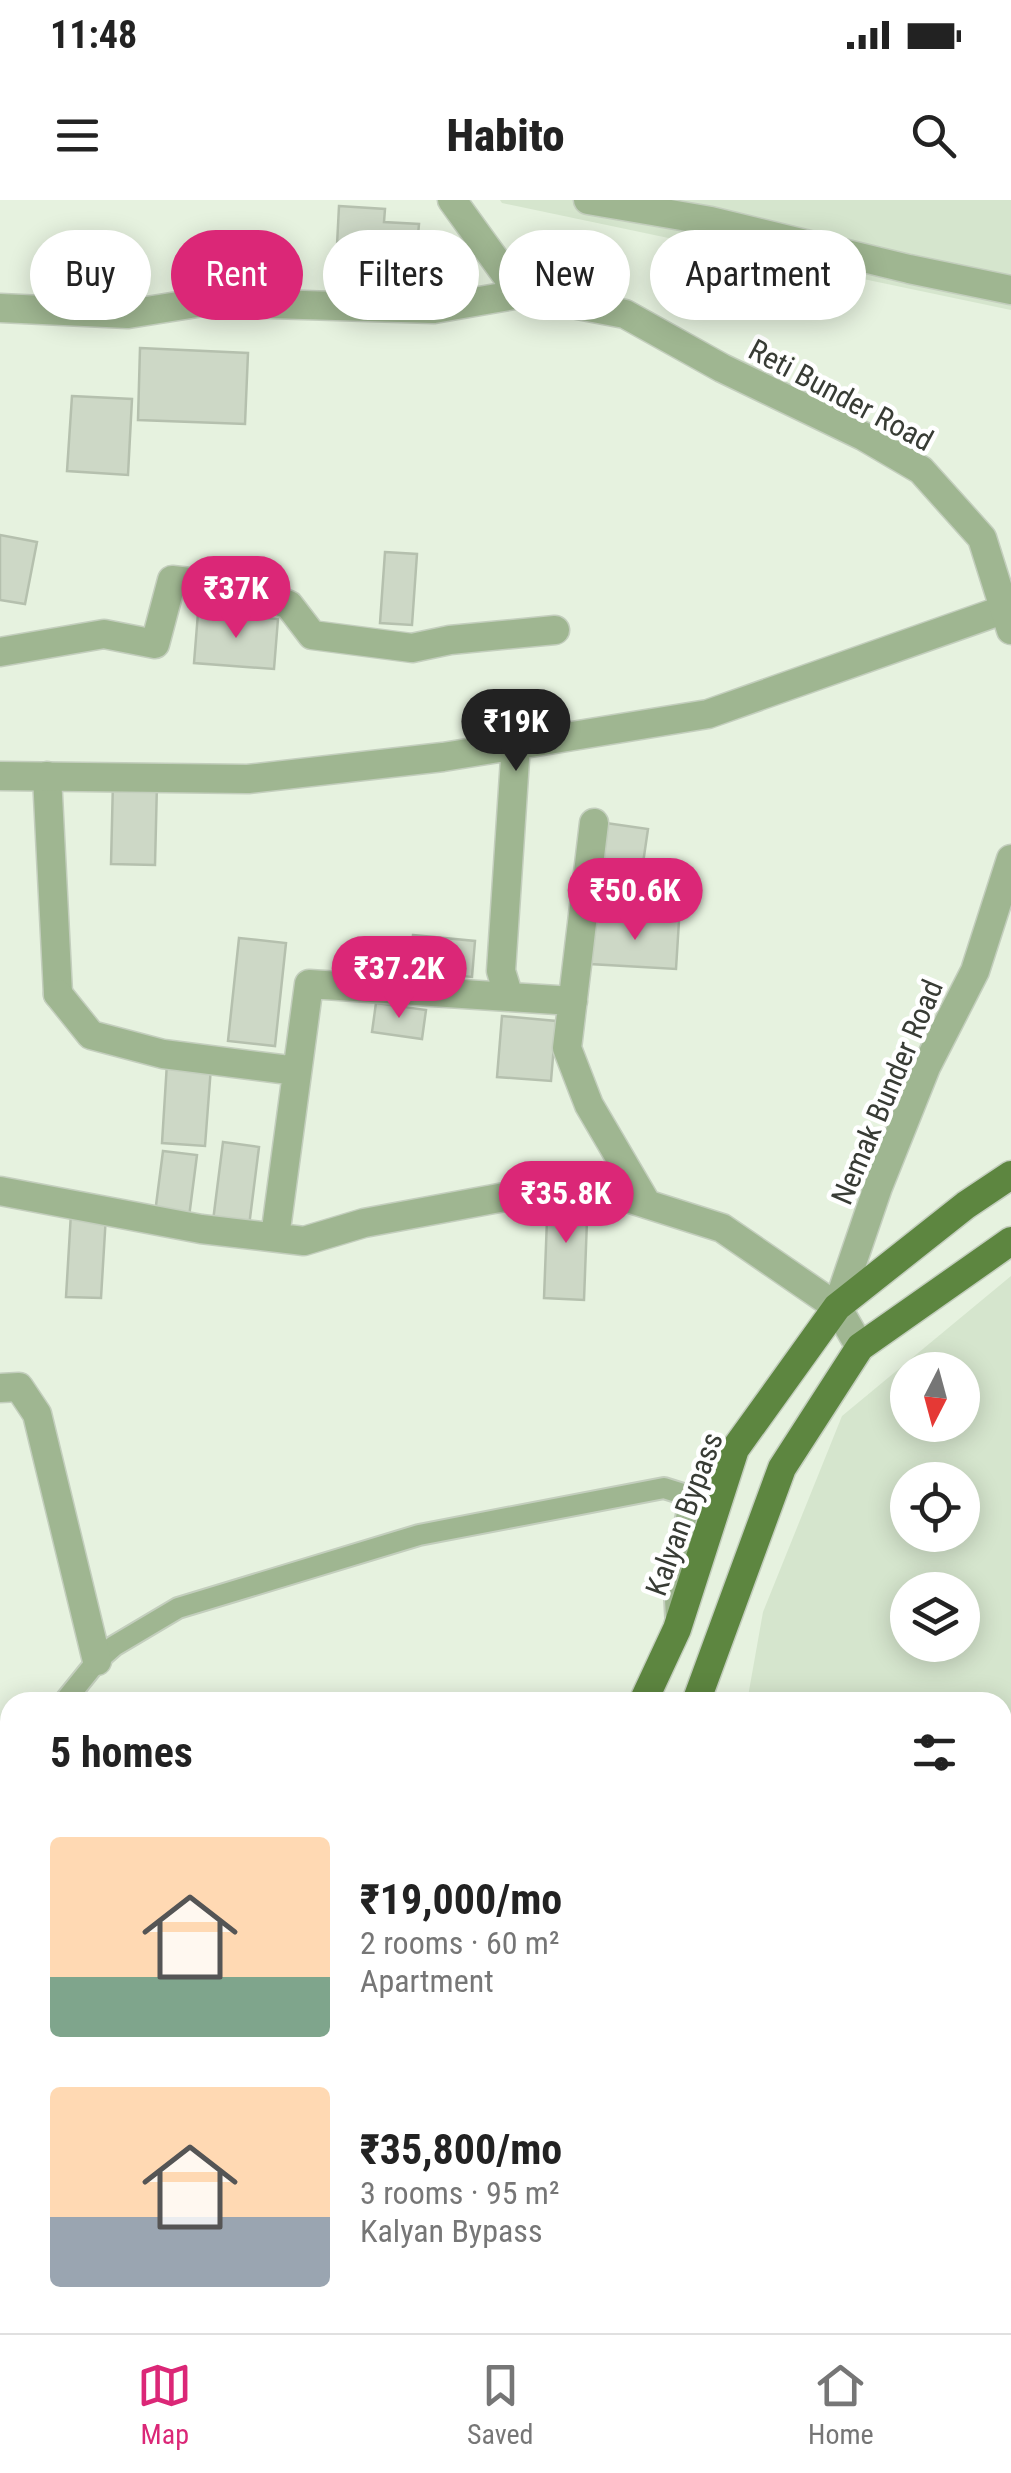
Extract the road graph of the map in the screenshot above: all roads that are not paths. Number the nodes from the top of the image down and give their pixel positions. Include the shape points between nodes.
1 (452, 200) edge
2 (588, 200) edge
3 (499, 265) edge
4 (1011, 290) edge
5 (499, 298) edge
6 (0, 308) edge
7 (630, 317) edge
8 (1009, 616) edge
9 (555, 630) dead end
10 (0, 652) edge
11 (516, 744) junction
12 (0, 776) edge
13 (47, 776) junction
14 (594, 824) dead end
15 (1011, 859) edge
16 (508, 997) junction
17 (573, 1001) junction
18 (297, 1071) junction
19 (1011, 1174) edge
20 (0, 1191) edge
21 (647, 1204) junction
22 (274, 1237) junction
23 (1011, 1242) edge
24 (836, 1307) junction
25 (860, 1346) junction
26 (0, 1388) edge
27 (677, 1629) junction
28 (97, 1661) junction
29 (72, 1692) edge
30 (648, 1692) edge
31 (700, 1692) edge

1 - 3 street
2 - 4 street via 711,221
5 - 6 street via 434,310 203,302 128,314
7 - 8 street, Reti Bunder Road via 922,470 982,538
8 - 11 street via 708,714
9 - 10 street via 412,648 366,644 312,635 289,605 245,588 172,580 155,644 104,634
11 - 13 street via 248,779
11 - 16 street via 501,971
12 - 13 street
13 - 18 street via 58,994 91,1035 163,1054
14 - 17 street
15 - 24 street, Nemak Bunder Road via 974,971 920,1084
16 - 17 street
16 - 18 street via 310,984
17 - 21 street via 568,1048 590,1106
18 - 22 street
19 - 24 main road, Kalyan Bypass
20 - 22 street
21 - 22 street via 580,1183 364,1223 304,1241
21 - 24 street via 722,1228
23 - 25 main road
24 - 25 street
24 - 27 main road, Kalyan Bypass via 736,1449
25 - 31 main road via 782,1468
26 - 28 street via 19,1387 37,1414
27 - 28 lane via 674,1578 688,1508 683,1494 664,1488 419,1535 178,1608
27 - 30 main road, Kalyan Bypass
28 - 29 lane

